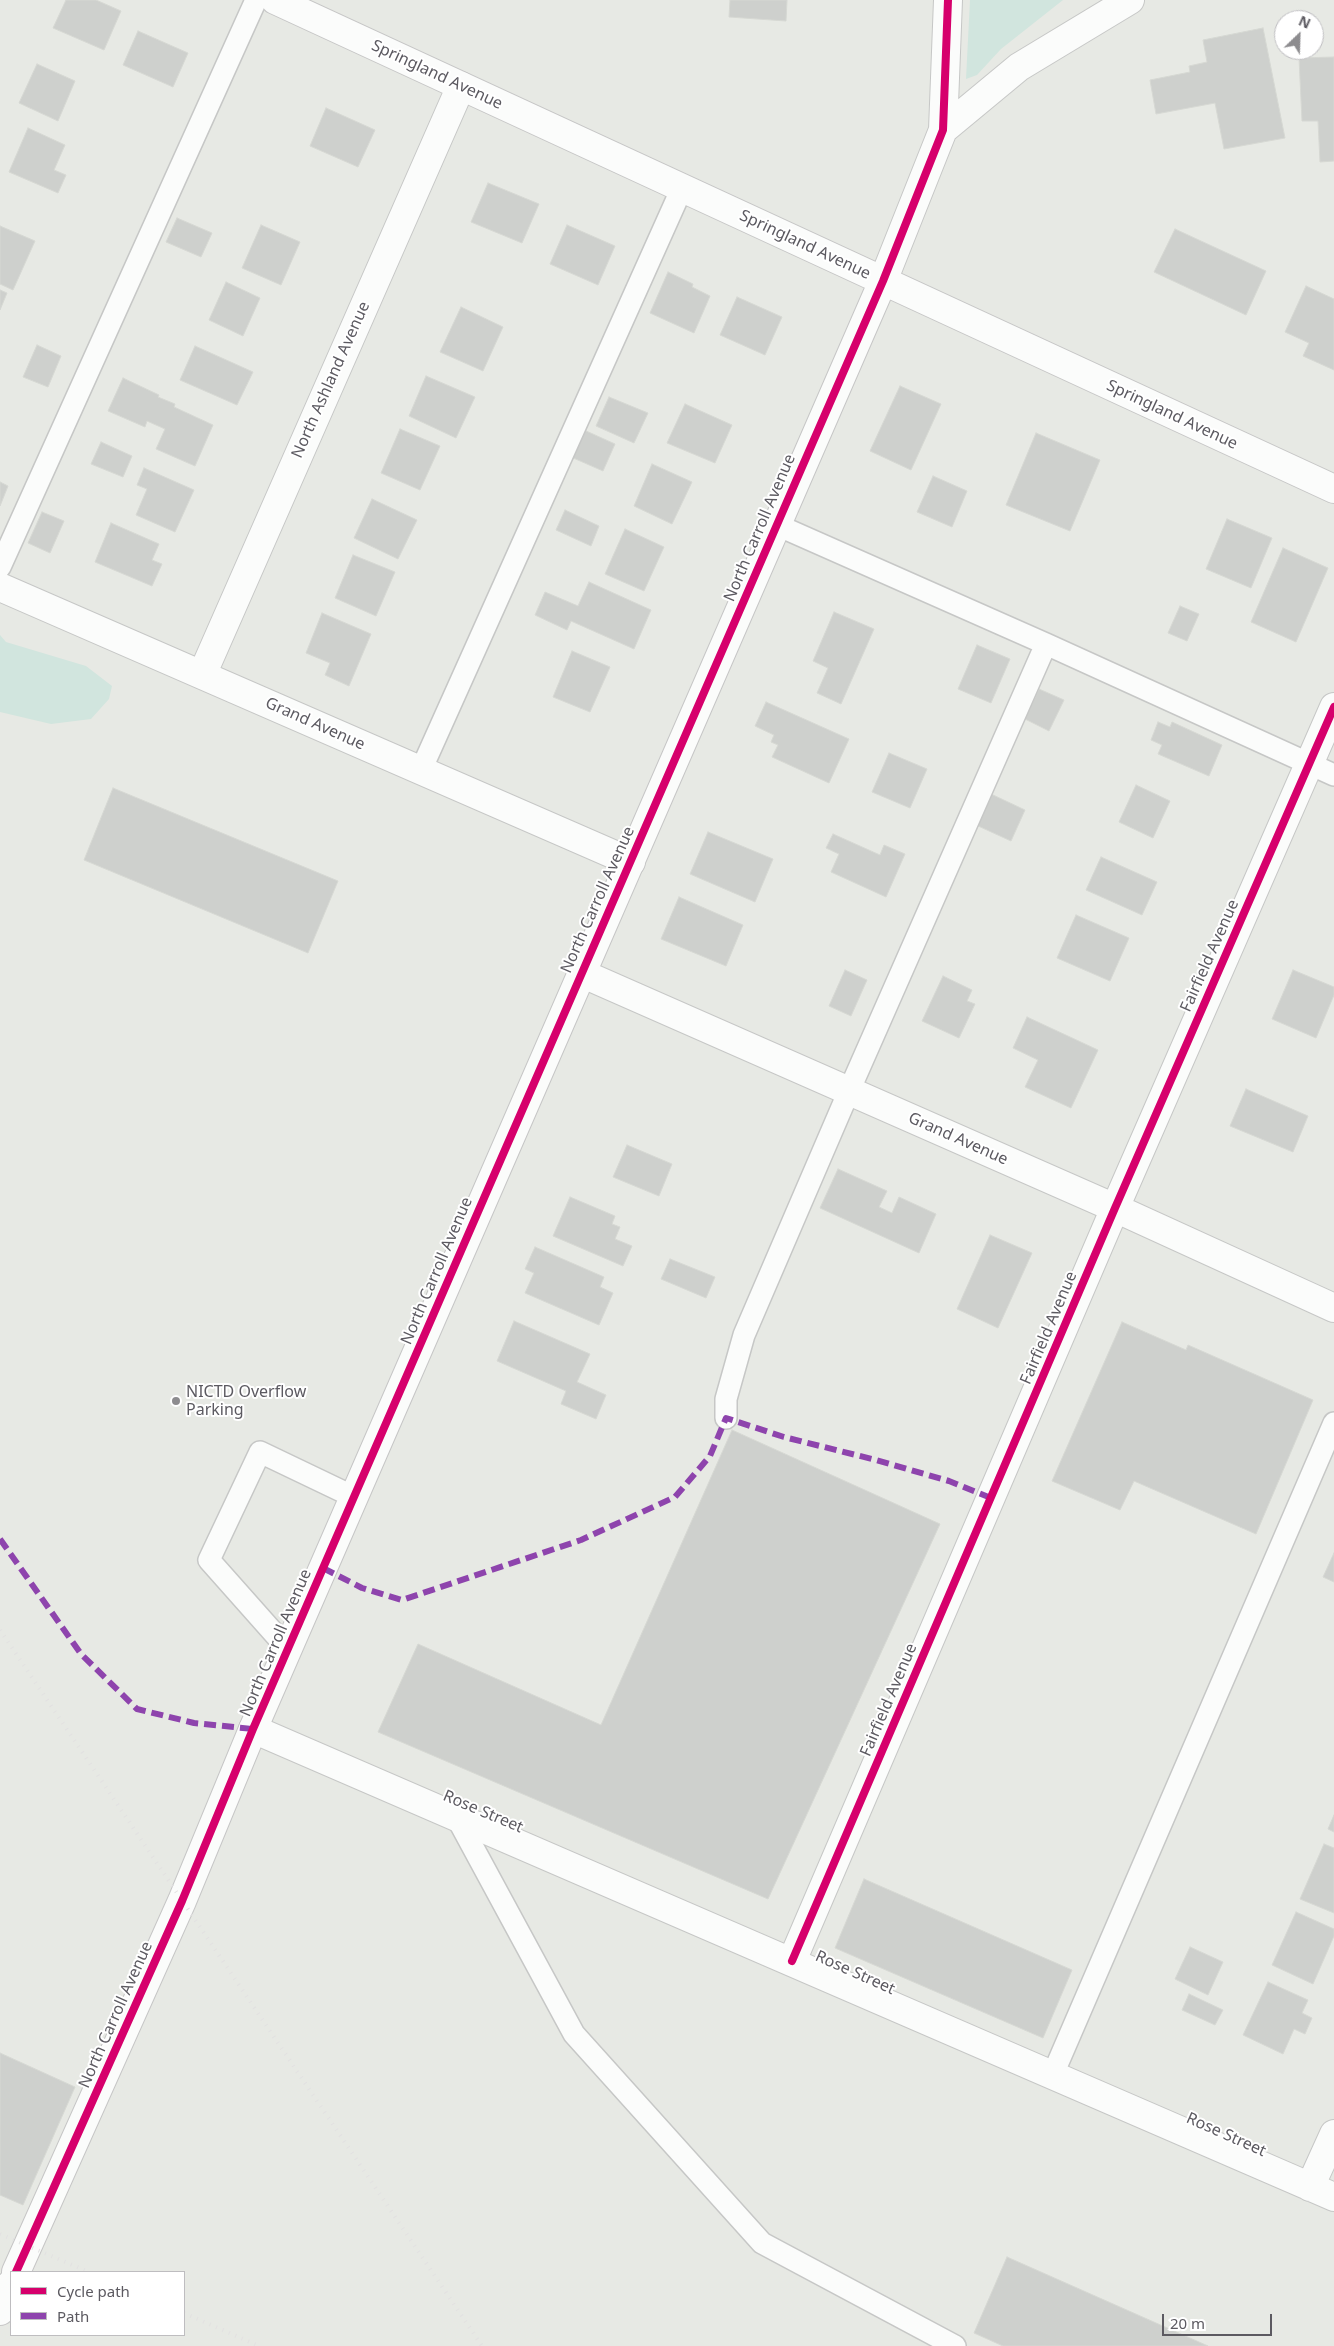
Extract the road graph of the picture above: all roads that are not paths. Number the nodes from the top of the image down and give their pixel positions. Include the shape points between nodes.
1 (256, 0) edge
2 (276, 0) edge
3 (948, 0) edge
4 (1130, 0) edge
5 (461, 86) junction
6 (943, 130) junction
7 (682, 188) junction
8 (883, 281) junction
9 (1334, 489) edge
10 (776, 525) junction
11 (0, 568) edge
12 (0, 588) edge
13 (1046, 644) junction
14 (202, 675) junction
15 (1334, 707) edge
16 (1309, 764) junction
17 (421, 770) junction
18 (1334, 775) edge
19 (631, 862) junction
20 (581, 973) junction
21 (849, 1091) junction
22 (1115, 1208) junction
23 (1334, 1308) edge
24 (726, 1418) dead end
25 (1334, 1422) edge
26 (354, 1497) junction
27 (288, 1649) junction
28 (254, 1729) junction
29 (456, 1816) junction
30 (792, 1961) junction
31 (1053, 2074) junction
32 (1334, 2134) edge
33 (1322, 2192) edge
34 (16, 2271) edge
35 (10, 2286) edge
36 (0, 2311) edge
37 (955, 2346) edge

1 - 11 lane
2 - 5 street, Springland Avenue
3 - 6 street
4 - 6 street via 1019,67
5 - 7 street, Springland Avenue
5 - 14 street, North Ashland Avenue
6 - 8 street, North Carroll Avenue
7 - 8 street, Springland Avenue
7 - 17 lane
8 - 9 street, Springland Avenue
8 - 10 street, North Carroll Avenue
10 - 13 lane
10 - 19 street, North Carroll Avenue
12 - 14 street, Grand Avenue
13 - 16 lane
13 - 21 lane
14 - 17 street, Grand Avenue
15 - 16 street, Fairfield Avenue
16 - 18 lane
16 - 22 street, Fairfield Avenue
17 - 19 street, Grand Avenue
19 - 20 street, North Carroll Avenue
20 - 21 street, Grand Avenue
20 - 26 street, North Carroll Avenue
21 - 22 street, Grand Avenue
21 - 24 lane via 744,1335 726,1399
22 - 23 street, Grand Avenue
22 - 30 street, Fairfield Avenue
25 - 31 lane
26 - 27 street, North Carroll Avenue
26 - 27 lane via 260,1452 209,1560
27 - 28 street, North Carroll Avenue
28 - 29 street, Rose Street
28 - 34 street, North Carroll Avenue via 182,1901
29 - 30 street, Rose Street
29 - 37 lane via 574,2034 762,2243
30 - 31 street, Rose Street
31 - 33 street, Rose Street
32 - 33 street
35 - 36 street

